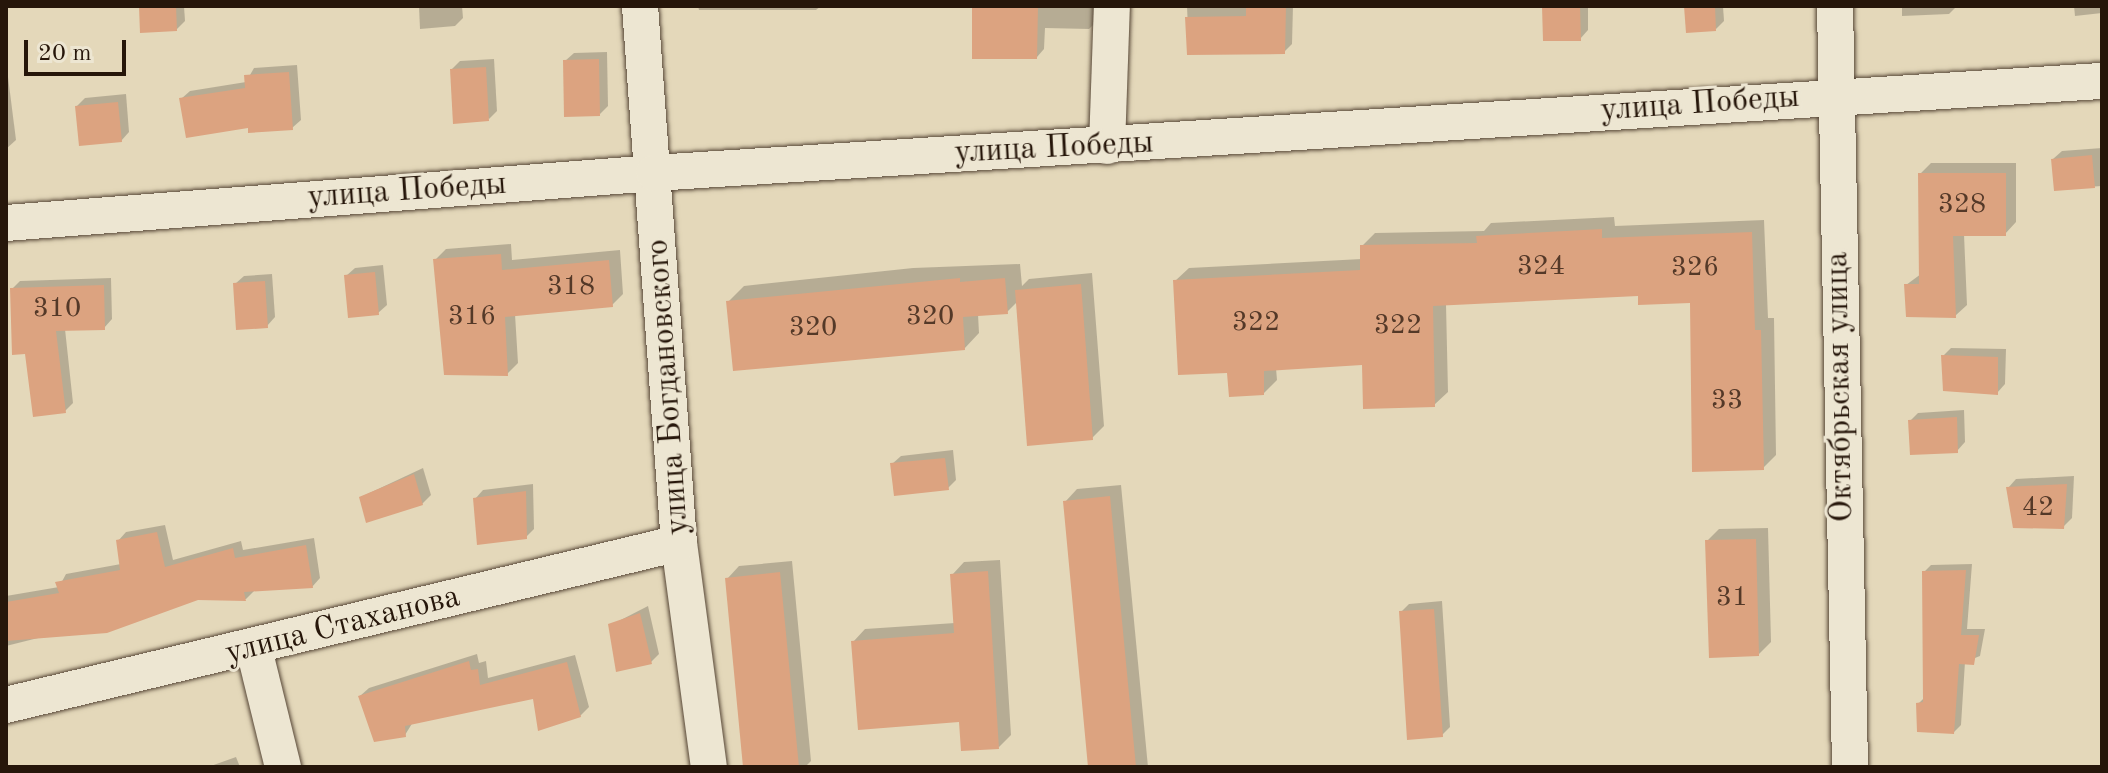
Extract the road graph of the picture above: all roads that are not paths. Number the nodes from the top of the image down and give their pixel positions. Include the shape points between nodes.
1 (640, 6) edge
2 (1112, 6) edge
3 (1835, 6) edge
4 (2102, 81) edge
5 (1834, 96) junction
6 (1107, 146) junction
7 (654, 173) junction
8 (6, 223) edge
9 (679, 543) junction
10 (254, 649) junction
11 (6, 705) edge
12 (283, 767) edge
13 (709, 767) edge
14 (1850, 767) edge

1 - 7 street, улица Богдановского
2 - 6 street
3 - 5 street, Октябрьская улица
4 - 5 street, улица Победы
5 - 6 street, улица Победы
5 - 14 street, Октябрьская улица
6 - 7 street, улица Победы
7 - 8 street, улица Победы
7 - 9 street, улица Богдановского
9 - 10 street, улица Стаханова
9 - 13 street, улица Богдановского
10 - 11 street, улица Стаханова
10 - 12 street

